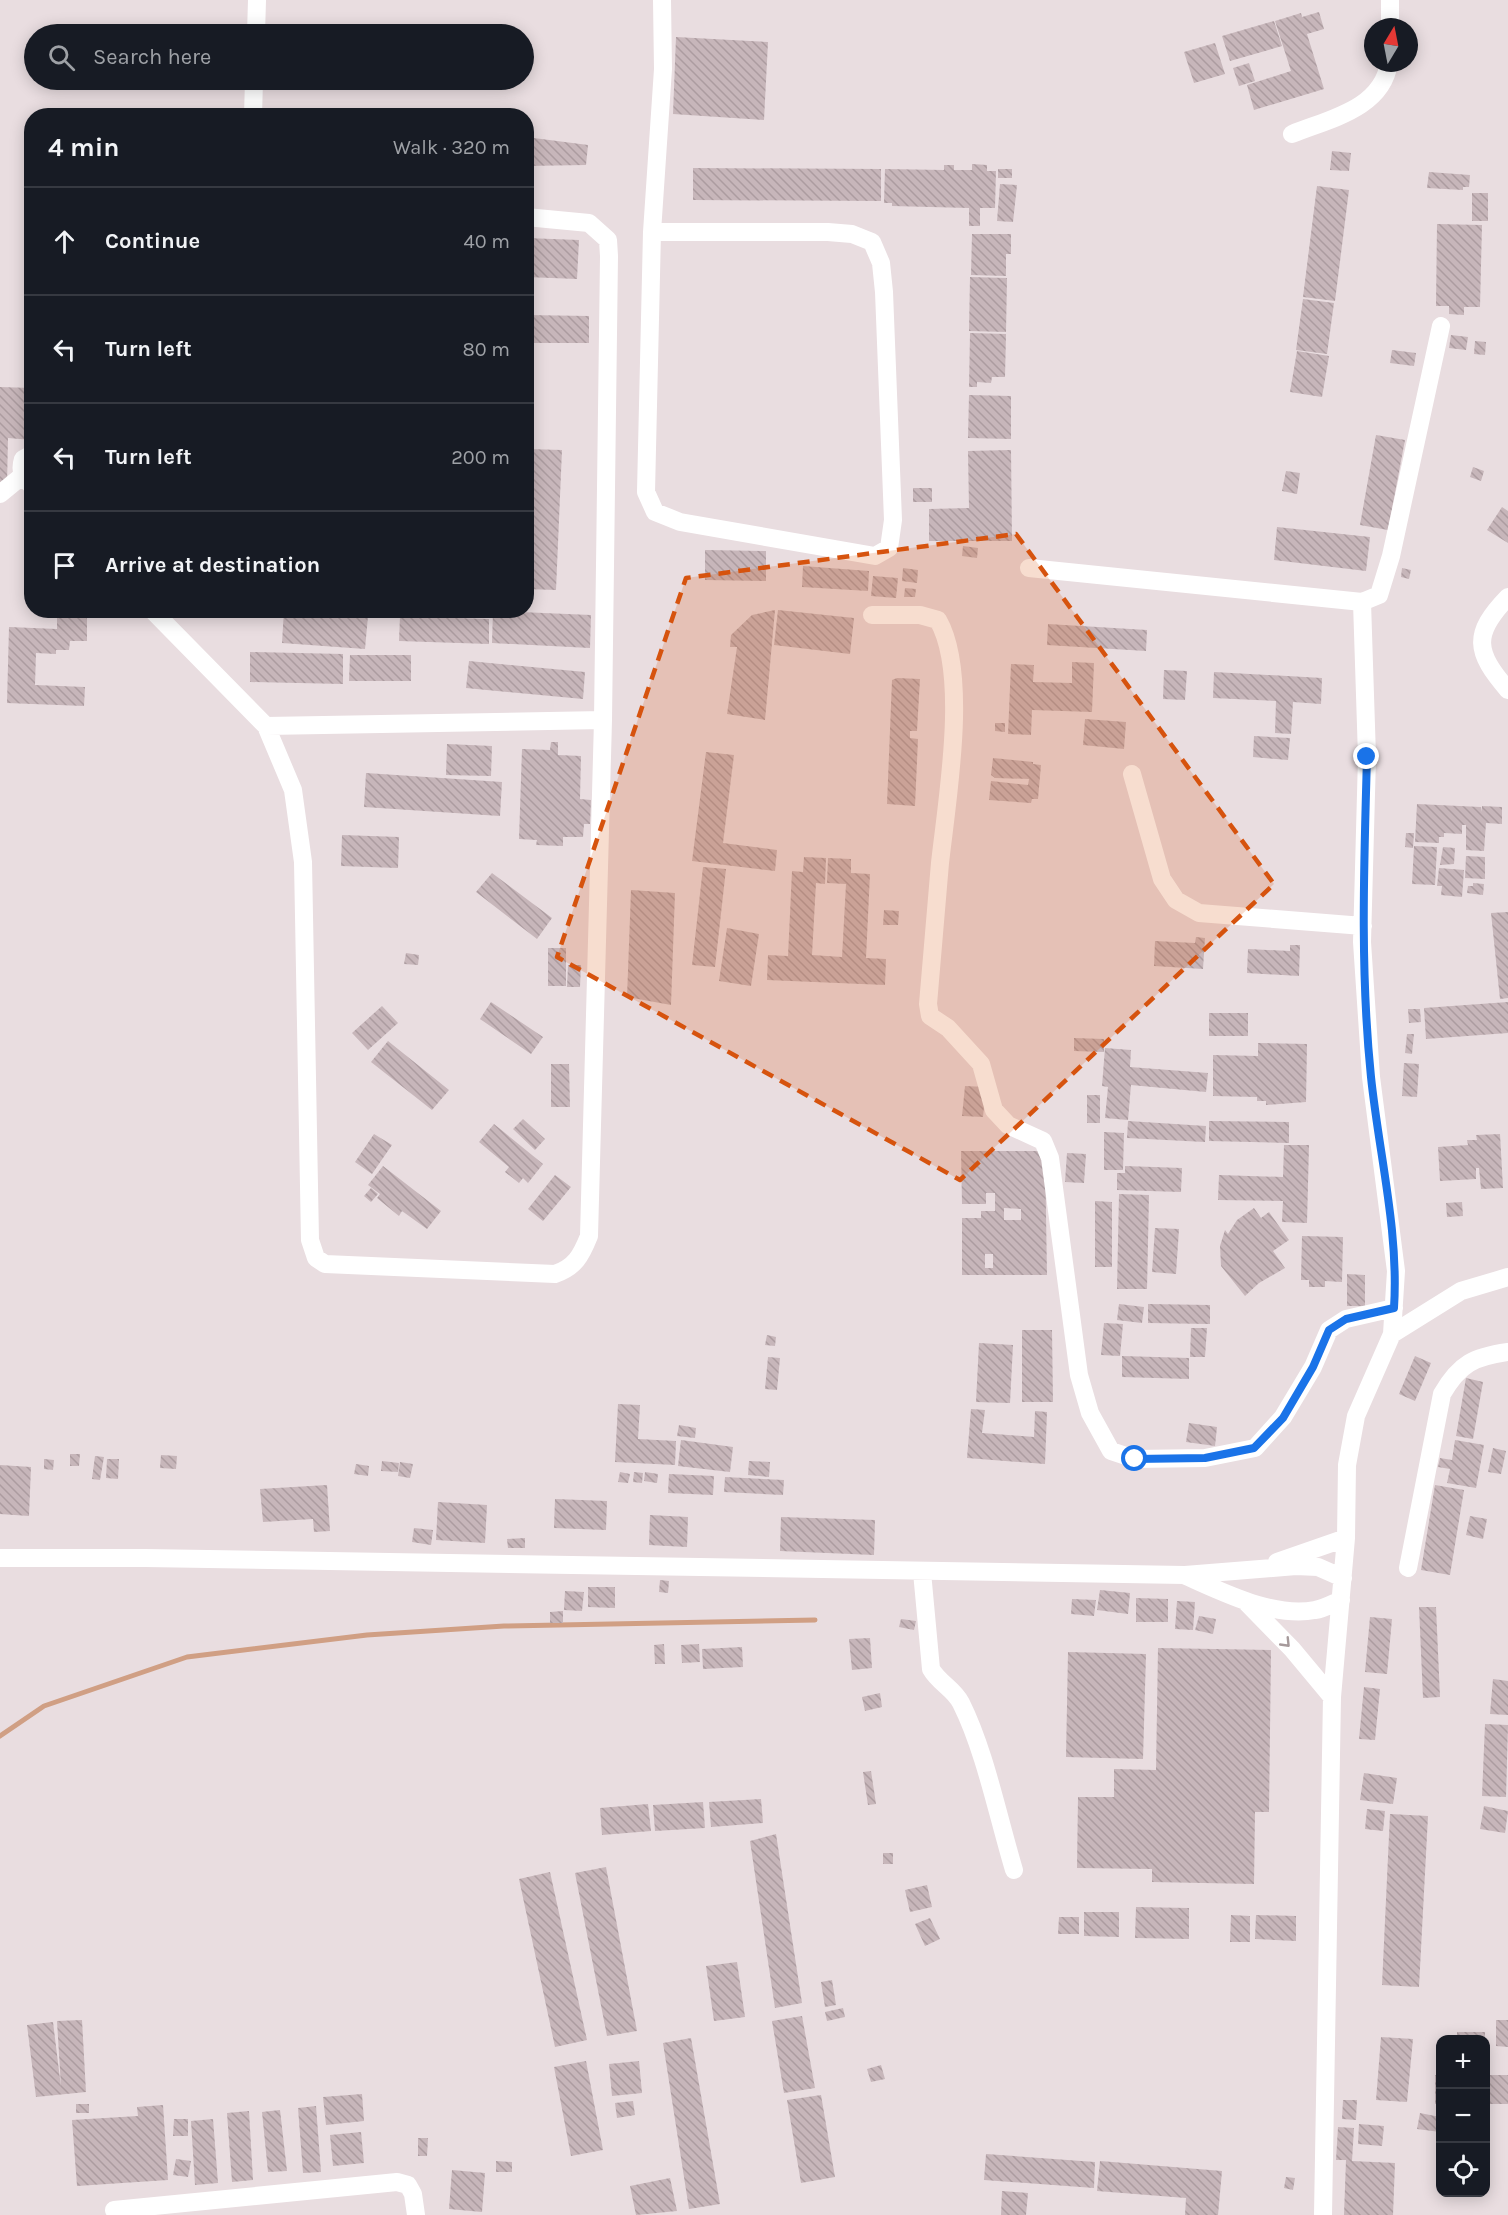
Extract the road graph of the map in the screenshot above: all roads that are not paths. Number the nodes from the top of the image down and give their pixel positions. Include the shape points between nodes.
1 (257, 0) edge
2 (662, 0) edge
3 (1390, 0) edge
4 (1390, 18) edge
5 (256, 24) edge
6 (1387, 72) edge
7 (254, 90) edge
8 (253, 108) edge
9 (1292, 134) dead end
10 (534, 218) edge
11 (652, 232) junction
12 (1441, 326) dead end
13 (24, 482) edge
14 (0, 494) edge
15 (1029, 568) dead end
16 (1508, 597) edge
17 (1362, 602) junction
18 (872, 615) dead end
19 (160, 618) edge
20 (1508, 690) edge
21 (603, 720) junction
22 (266, 726) junction
23 (1132, 774) dead end
24 (1363, 926) junction
25 (1508, 1276) edge
26 (1394, 1308) junction
27 (1392, 1334) junction
28 (1508, 1352) edge
29 (1346, 1538) junction
30 (0, 1558) edge
31 (1261, 1568) junction
32 (1408, 1568) dead end
33 (922, 1572) junction
34 (1185, 1575) junction
35 (1343, 1578) junction
36 (1341, 1600) junction
37 (1245, 1601) junction
38 (1332, 1697) junction
39 (1014, 1870) dead end
40 (114, 2210) dead end
41 (416, 2215) edge
42 (1323, 2215) edge

1 - 5 street
2 - 11 street via 663,69
3 - 4 street
6 - 9 street via 1372,98
7 - 8 street
10 - 21 street via 588,223 608,240
11 - 11 street via 828,232 852,234 872,242 881,263 884,292 893,520 889,548 875,556 680,522 655,512 646,492
12 - 17 street via 1391,556 1379,595
13 - 14 street
15 - 17 street
16 - 20 street via 1490,615 1482,644 1494,673
17 - 24 street via 1367,757
18 - 26 street via 920,615 938,620 947,636 953,751 929,992 930,1016 948,1028 981,1064 994,1110 1008,1125 1043,1141 1050,1158 1079,1375 1090,1413 1111,1451 1135,1459 1205,1458 1254,1448 1283,1418 1329,1330 1346,1319
19 - 22 street
21 - 22 street
21 - 22 street via 589,1236 571,1268 555,1274 325,1264 316,1258 310,1240 303,862 293,790
23 - 24 street via 1162,879 1176,900 1199,913
24 - 26 street via 1371,1077 1396,1271
25 - 27 street via 1461,1291
26 - 27 street
27 - 29 street via 1356,1416 1347,1465
28 - 32 street via 1468,1362 1452,1376 1442,1394
29 - 31 street
29 - 35 street
30 - 33 street
31 - 34 street
31 - 35 street via 1318,1567
33 - 34 street
33 - 39 street via 932,1669 960,1700 971,1724
34 - 37 street
35 - 36 street
36 - 37 street via 1315,1610
36 - 38 street
37 -> 38 street
38 - 42 street
40 - 41 street via 397,2182 408,2185

